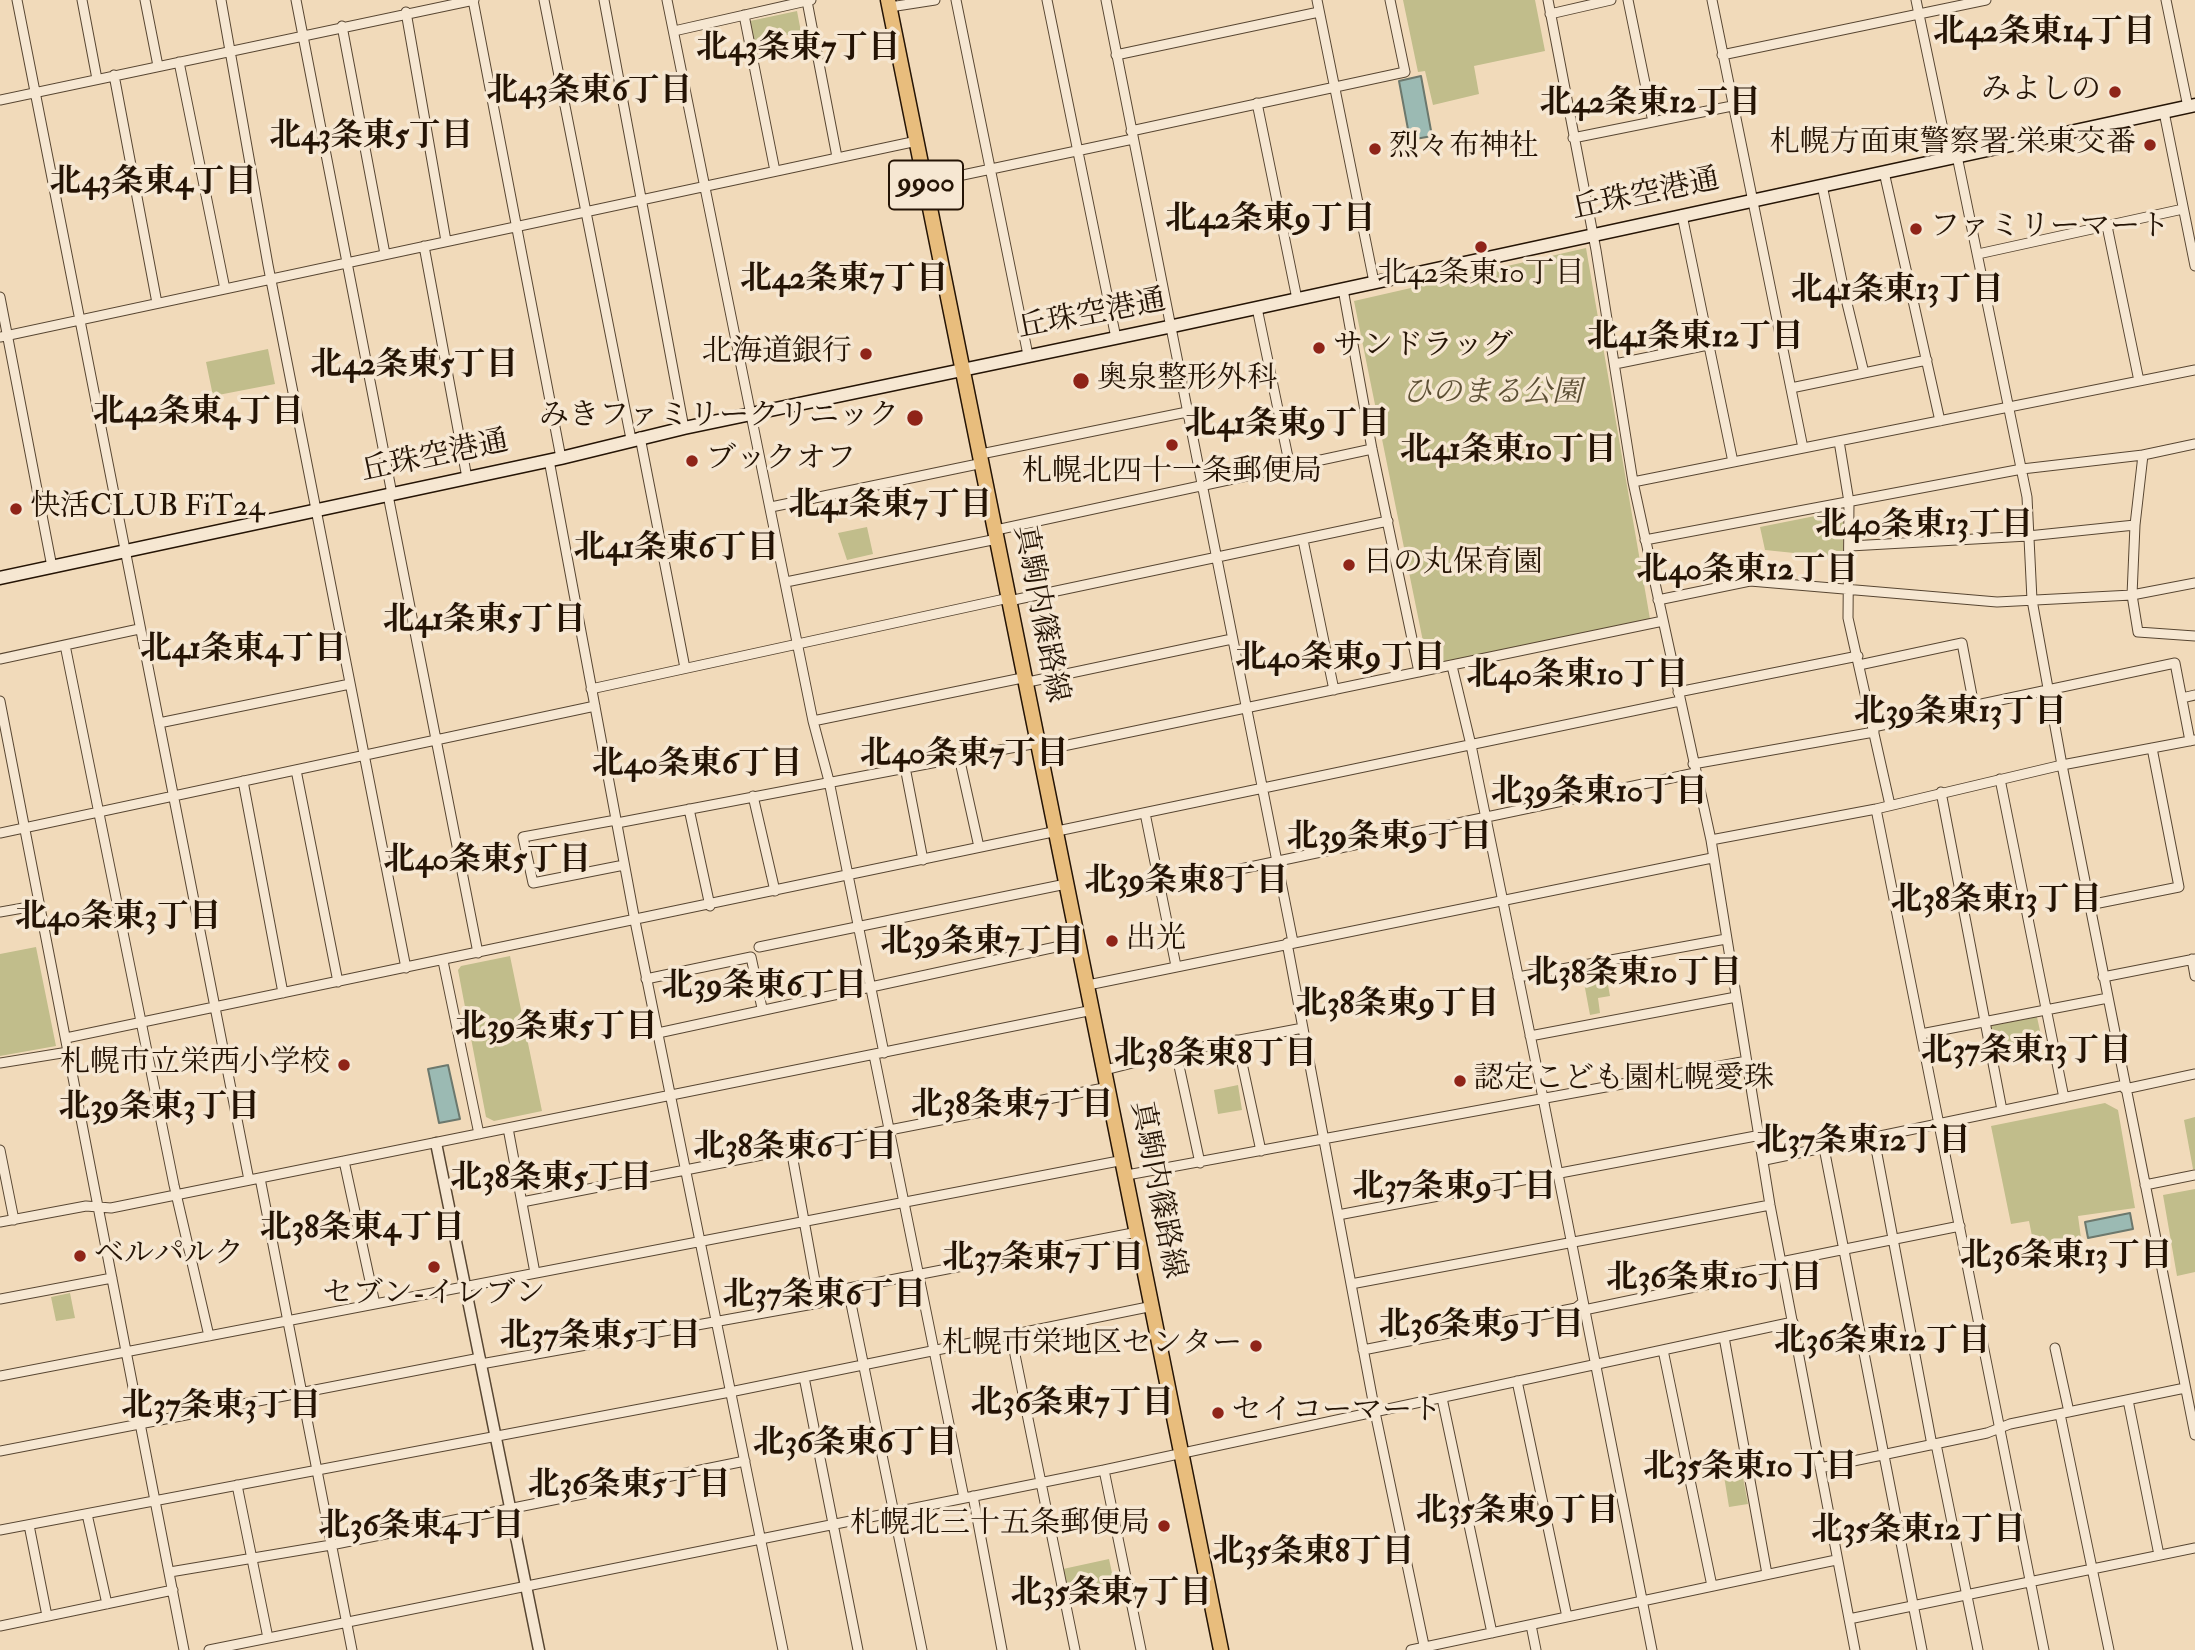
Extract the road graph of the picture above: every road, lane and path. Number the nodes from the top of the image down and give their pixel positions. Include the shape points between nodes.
1 (17, 0) edge
2 (82, 0) edge
3 (145, 0) edge
4 (221, 0) edge
5 (296, 0) edge
6 (473, 0) edge
7 (544, 0) edge
8 (604, 0) edge
9 (667, 0) edge
10 (809, 0) edge
11 (935, 0) edge
12 (956, 0) edge
13 (1047, 0) edge
14 (1106, 0) edge
15 (1317, 0) edge
16 (1390, 0) edge
17 (1548, 0) edge
18 (1611, 0) edge
19 (1628, 0) edge
20 (1712, 0) edge
21 (1916, 0) edge
22 (1986, 0) edge
23 (2166, 0) edge
24 (889, 4) edge
25 (406, 12) junction
26 (1319, 12) junction
27 (1550, 14) junction
28 (744, 15) junction
29 (1919, 15) junction
30 (342, 26) junction
31 (674, 31) junction
32 (303, 35) junction
33 (231, 51) junction
34 (1116, 55) junction
35 (1723, 55) junction
36 (179, 62) junction
37 (158, 66) junction
38 (114, 75) junction
39 (97, 79) junction
40 (1334, 87) junction
41 (36, 92) junction
42 (0, 100) edge
43 (1257, 103) junction
44 (1732, 106) junction
45 (2191, 106) edge
46 (2164, 112) junction
47 (1653, 121) junction
48 (1132, 135) junction
49 (1573, 138) junction
50 (916, 141) junction
51 (1078, 150) junction
52 (836, 157) junction
53 (1953, 157) junction
54 (989, 170) junction
55 (775, 171) junction
56 (1884, 172) junction
57 (925, 183) junction
58 (705, 185) junction
59 (1822, 185) junction
60 (643, 199) junction
61 (1752, 200) junction
62 (2183, 209) junction
63 (586, 211) junction
64 (1682, 215) junction
65 (516, 226) junction
66 (2107, 226) junction
67 (1593, 234) junction
68 (446, 241) junction
69 (424, 246) junction
70 (385, 254) junction
71 (1978, 254) junction
72 (348, 262) junction
73 (2195, 266) edge
74 (1908, 278) junction
75 (272, 279) junction
76 (1374, 282) junction
77 (225, 289) junction
78 (1343, 289) junction
79 (1844, 292) junction
80 (0, 297) edge
81 (1297, 299) junction
82 (158, 303) junction
83 (1257, 308) junction
84 (80, 320) junction
85 (1173, 326) junction
86 (4, 336) edge
87 (1116, 338) junction
88 (1708, 345) junction
89 (1028, 355) junction
90 (1927, 360) junction
91 (1615, 364) junction
92 (964, 369) junction
93 (2195, 370) edge
94 (1864, 373) junction
95 (2139, 381) junction
96 (1791, 388) junction
97 (2009, 407) junction
98 (1187, 412) junction
99 (751, 413) junction
100 (1940, 421) junction
101 (684, 428) junction
102 (636, 438) junction
103 (1839, 441) junction
104 (2195, 444) edge
105 (1803, 448) junction
106 (1372, 449) junction
107 (2143, 455) junction
108 (982, 458) junction
109 (555, 459) junction
110 (1733, 462) junction
111 (1290, 467) junction
112 (2022, 469) junction
113 (467, 478) junction
114 (1633, 482) junction
115 (1202, 486) junction
116 (390, 495) junction
117 (1849, 502) junction
118 (771, 508) junction
119 (316, 510) junction
120 (1388, 521) junction
121 (2135, 525) junction
122 (996, 535) junction
123 (2028, 536) junction
124 (1303, 540) junction
125 (1645, 540) junction
126 (1850, 546) junction
127 (125, 552) junction
128 (1216, 560) junction
129 (52, 567) junction
130 (0, 578) edge
131 (786, 582) junction
132 (2195, 583) edge
133 (1848, 590) junction
134 (2132, 595) junction
135 (1009, 600) junction
136 (1658, 600) junction
137 (2032, 600) junction
138 (1663, 621) junction
139 (139, 629) junction
140 (2195, 636) edge
141 (1233, 639) junction
142 (798, 644) junction
143 (65, 645) junction
144 (0, 659) edge
145 (1858, 661) junction
146 (1452, 666) junction
147 (685, 668) junction
148 (1419, 672) junction
149 (1027, 680) junction
150 (350, 684) junction
151 (2048, 688) junction
152 (592, 689) junction
153 (1334, 690) junction
154 (2195, 695) edge
155 (1679, 696) junction
156 (2182, 698) junction
157 (0, 701) edge
158 (595, 706) junction
159 (1974, 706) junction
160 (1247, 708) junction
161 (813, 721) junction
162 (159, 723) junction
163 (1873, 729) junction
164 (438, 740) junction
165 (2192, 740) edge
166 (1471, 746) junction
167 (1038, 747) junction
168 (2152, 748) junction
169 (364, 755) junction
170 (959, 757) junction
171 (2062, 765) junction
172 (905, 767) junction
173 (1694, 769) junction
174 (296, 770) junction
175 (2000, 779) junction
176 (243, 781) junction
177 (829, 781) junction
178 (1262, 789) junction
179 (1941, 792) junction
180 (173, 793) junction
181 (753, 796) junction
182 (1890, 805) junction
183 (689, 808) junction
184 (1876, 809) junction
185 (100, 810) junction
186 (1145, 813) junction
187 (1485, 818) junction
188 (617, 821) junction
189 (25, 829) junction
190 (1055, 832) junction
191 (0, 833) edge
192 (1711, 840) junction
193 (979, 847) junction
194 (1712, 858) junction
195 (923, 860) junction
196 (1276, 862) junction
197 (624, 865) junction
198 (849, 876) junction
199 (1066, 884) junction
200 (1160, 886) junction
201 (775, 891) junction
202 (1502, 898) junction
203 (40, 905) junction
204 (2089, 905) junction
205 (710, 906) junction
206 (0, 912) edge
207 (635, 921) junction
208 (859, 927) junction
209 (1726, 939) junction
210 (1079, 942) junction
211 (1290, 942) junction
212 (759, 947) dead end
213 (478, 953) junction
214 (2193, 959) edge
215 (443, 961) junction
216 (1176, 967) junction
217 (407, 968) junction
218 (2195, 976) edge
219 (1518, 977) junction
220 (2104, 977) junction
221 (646, 979) junction
222 (338, 982) junction
223 (1088, 985) junction
224 (871, 986) junction
225 (283, 993) junction
226 (1736, 997) junction
227 (2108, 998) junction
228 (215, 1007) junction
229 (762, 1008) junction
230 (2046, 1009) junction
231 (1093, 1010) junction
232 (143, 1021) junction
233 (1985, 1022) junction
234 (1303, 1028) junction
235 (658, 1033) junction
236 (1921, 1034) junction
237 (1530, 1035) junction
238 (66, 1038) junction
239 (1237, 1040) junction
240 (68, 1052) junction
241 (1176, 1052) junction
242 (879, 1054) junction
243 (1747, 1060) junction
244 (0, 1063) edge
245 (1105, 1070) junction
246 (2195, 1074) edge
247 (1109, 1087) junction
248 (2125, 1087) junction
249 (671, 1096) junction
250 (1543, 1098) junction
251 (2064, 1098) junction
252 (2001, 1110) junction
253 (1939, 1124) junction
254 (508, 1128) junction
255 (889, 1130) junction
256 (479, 1134) junction
257 (1761, 1135) junction
258 (1874, 1138) junction
259 (1324, 1140) junction
260 (436, 1143) junction
261 (1824, 1148) junction
262 (791, 1149) junction
263 (0, 1150) edge
264 (1261, 1151) junction
265 (1124, 1160) junction
266 (1765, 1160) junction
267 (344, 1161) junction
268 (1200, 1163) junction
269 (685, 1169) junction
270 (1558, 1173) junction
271 (1127, 1175) junction
272 (2195, 1175) edge
273 (260, 1178) junction
274 (249, 1180) junction
275 (2145, 1185) junction
276 (178, 1195) junction
277 (522, 1202) junction
278 (905, 1203) junction
279 (1770, 1205) junction
280 (98, 1207) junction
281 (1338, 1214) junction
282 (14, 1220) junction
283 (0, 1222) edge
284 (804, 1222) junction
285 (1959, 1226) junction
286 (1138, 1232) junction
287 (1892, 1239) junction
288 (700, 1242) junction
289 (1571, 1242) junction
290 (1843, 1249) junction
291 (1782, 1264) junction
292 (535, 1273) junction
293 (918, 1275) junction
294 (112, 1278) junction
295 (1351, 1284) junction
296 (465, 1286) junction
297 (848, 1289) junction
298 (818, 1294) junction
299 (0, 1299) edge
300 (375, 1304) junction
301 (1153, 1306) junction
302 (1583, 1307) junction
303 (286, 1321) junction
304 (716, 1322) junction
305 (1793, 1322) junction
306 (1011, 1335) junction
307 (209, 1336) junction
308 (1724, 1337) junction
309 (2055, 1348) dead end
310 (935, 1350) junction
311 (1363, 1350) junction
312 (1663, 1350) junction
313 (125, 1352) junction
314 (481, 1361) junction
315 (863, 1365) junction
316 (1594, 1365) junction
317 (0, 1376) edge
318 (804, 1377) junction
319 (1517, 1381) junction
320 (2185, 1388) junction
321 (302, 1392) junction
322 (730, 1392) junction
323 (1442, 1398) junction
324 (2127, 1400) junction
325 (1375, 1412) junction
326 (2064, 1413) junction
327 (139, 1424) junction
328 (2000, 1428) junction
329 (2195, 1435) edge
330 (496, 1436) junction
331 (1934, 1444) junction
332 (0, 1451) edge
333 (1182, 1452) junction
334 (1884, 1455) junction
335 (745, 1461) junction
336 (1820, 1468) junction
337 (317, 1470) junction
338 (1104, 1470) junction
339 (1041, 1482) junction
340 (237, 1485) junction
341 (968, 1497) junction
342 (155, 1501) junction
343 (510, 1508) junction
344 (893, 1513) junction
345 (87, 1514) junction
346 (29, 1525) junction
347 (834, 1525) junction
348 (0, 1530) edge
349 (761, 1540) junction
350 (331, 1545) junction
351 (2195, 1548) edge
352 (2159, 1555) junction
353 (251, 1558) junction
354 (1836, 1560) junction
355 (2092, 1569) junction
356 (170, 1572) junction
357 (1768, 1574) junction
358 (2031, 1582) junction
359 (1712, 1586) junction
360 (526, 1588) junction
361 (173, 1590) junction
362 (1967, 1595) junction
363 (1642, 1601) junction
364 (107, 1604) junction
365 (1913, 1606) junction
366 (47, 1616) junction
367 (1567, 1617) junction
368 (1849, 1619) junction
369 (347, 1624) junction
370 (1531, 1625) junction
371 (0, 1626) edge
372 (1492, 1633) junction
373 (268, 1638) junction
374 (1425, 1649) edge
375 (184, 1650) edge
376 (209, 1650) edge
377 (352, 1650) edge
378 (539, 1650) edge
379 (783, 1650) edge
380 (858, 1650) edge
381 (922, 1650) edge
382 (1002, 1650) edge
383 (1075, 1650) edge
384 (1141, 1650) edge
385 (1221, 1650) edge
386 (1411, 1650) edge
387 (1536, 1650) edge
388 (1652, 1650) edge
389 (1855, 1650) edge
390 (1922, 1650) edge
391 (1978, 1650) edge
392 (2044, 1650) edge
393 (2109, 1650) edge

1 - 41 street
2 - 39 street
3 - 37 street
4 - 33 street
5 - 32 street
6 - 25 street
6 - 65 street
7 - 63 street
8 - 60 street
9 - 31 street
10 - 28 street
10 - 52 street
11 - 24 street
12 - 54 street
13 - 51 street
14 - 34 street
15 - 26 street
16 - 40 street via 1405,72
17 - 27 street
18 - 27 street
19 - 47 street
20 - 35 street
21 - 29 street
22 - 29 street
23 - 45 street
24 - 50 main road, 真駒内篠路線 / 9900
25 - 30 street
25 - 68 street
26 - 34 street
26 - 40 street
27 - 49 street
28 - 31 street
28 - 55 street
29 - 35 street
29 - 53 street
30 - 32 street
30 - 70 street
31 - 58 street
32 - 33 street
32 - 72 street
33 - 36 street
33 - 75 street
34 - 48 street
35 - 44 street
36 - 37 street
36 - 77 street
37 - 38 street
38 - 39 street
38 - 82 street
39 - 41 street
40 - 43 street
40 - 76 street
41 - 42 street
41 - 84 street
43 - 48 street
43 - 81 street
44 - 47 street
44 - 61 street
45 - 46 main road, 丘珠空港通
46 - 53 main road, 丘珠空港通
46 - 62 street
47 - 49 street
48 - 51 street
48 - 85 street
49 - 67 street
50 - 52 street
50 - 57 main road, 真駒内篠路線 / 9900
51 - 54 street
51 - 87 street
52 - 55 street
53 - 56 main road, 丘珠空港通
53 - 71 street
54 - 57 street
54 - 89 street
55 - 58 street
56 - 59 main road, 丘珠空港通
56 - 74 street
57 - 92 main road, 真駒内篠路線 / 9900
58 - 60 street
58 - 99 street
59 - 61 main road, 丘珠空港通
59 - 79 street
60 - 63 street
60 - 101 street
61 - 64 main road, 丘珠空港通
61 - 96 street
62 - 66 street
62 - 73 street
63 - 65 street
63 - 102 street
64 - 67 main road, 丘珠空港通
64 - 88 street
65 - 68 street
65 - 109 street
66 - 71 street
66 - 95 street
67 - 76 main road, 丘珠空港通
67 - 91 street
68 - 69 street
69 - 70 street
69 - 113 street
70 - 72 street
71 - 97 street
72 - 75 street
72 - 116 street
74 - 79 street
74 - 90 street
75 - 77 street
75 - 119 street
76 - 78 main road, 丘珠空港通
77 - 82 street
78 - 81 main road, 丘珠空港通
78 - 106 street
79 - 94 street
80 - 86 street
81 - 83 main road, 丘珠空港通
82 - 84 street
83 - 85 main road, 丘珠空港通
83 - 111 street
84 - 86 street
84 - 127 street
85 - 87 main road, 丘珠空港通
85 - 98 street
86 - 129 street
87 - 89 main road, 丘珠空港通
88 - 91 street
88 - 110 street
89 - 92 main road, 丘珠空港通
90 - 94 street
90 - 100 street
91 - 114 street
92 - 99 main road, 丘珠空港通
92 - 108 main road, 真駒内篠路線 / 9900
93 - 95 street
94 - 96 street
95 - 97 street
96 - 105 street
97 - 100 street
97 - 112 street
98 - 108 street
98 - 115 street
99 - 101 main road, 丘珠空港通
99 - 118 street
100 - 103 street
101 - 102 main road, 丘珠空港通
102 - 109 main road, 丘珠空港通
102 - 147 street
103 - 105 street
103 - 117 street
104 - 107 street
105 - 110 street
106 - 111 street
106 - 120 street
107 - 112 street
107 - 121 street
108 - 118 street
108 - 122 main road, 真駒内篠路線 / 9900
109 - 113 main road, 丘珠空港通
109 - 152 street
110 - 114 street
111 - 115 street
112 - 117 street
112 - 123 street
113 - 116 main road, 丘珠空港通
114 - 125 street
115 - 122 street
115 - 128 street
116 - 119 main road, 丘珠空港通
116 - 164 street
117 - 125 street
117 - 126 street
118 - 131 street
119 - 127 main road, 丘珠空港通
119 - 150 street
120 - 124 street
120 - 148 street
121 - 123 street
121 - 134 street
122 - 131 street
122 - 135 main road, 真駒内篠路線 / 9900
123 - 126 street
123 - 137 street
124 - 128 street
124 - 153 street
125 - 136 street
126 - 133 street
127 - 129 main road, 丘珠空港通
127 - 139 street
128 - 135 street
128 - 141 street
129 - 130 main road, 丘珠空港通
131 - 142 street
132 - 134 street
133 - 136 street via 1750,582
133 - 137 street via 1997,602
133 - 145 street via 1848,618
134 - 137 street
134 - 140 street via 2138,632
135 - 142 street
135 - 149 main road, 真駒内篠路線 / 9900
136 - 138 street
137 - 151 street
138 - 146 street
138 - 155 street
139 - 143 street
139 - 162 street
141 - 149 street
141 - 160 street
142 - 147 street
142 - 161 street
143 - 144 street
143 - 185 street
145 - 155 street
145 - 159 street via 1962,643
145 - 163 street
146 - 148 street
146 - 166 street
147 - 152 street
148 - 153 street
149 - 161 street
149 - 167 main road, 真駒内篠路線 / 9900
150 - 162 street
150 - 169 street
151 - 156 street via 2175,663
151 - 159 street
151 - 171 street
152 - 158 street
153 - 160 street
154 - 156 street
155 - 166 street
155 - 173 street
156 - 165 street
157 - 189 street
158 - 164 street
158 - 188 street
159 - 163 street
160 - 167 street
160 - 178 street
161 - 177 street
162 - 180 street
163 - 173 street
163 - 182 street
164 - 169 street
164 - 213 street
165 - 168 street
166 - 178 street
166 - 187 street
167 - 170 street
167 - 190 main road, 真駒内篠路線 / 9900
168 - 171 street
168 - 204 street via 2179,887
169 - 174 street
169 - 217 street
170 - 172 street
170 - 193 street
171 - 175 street
171 - 204 street
172 - 177 street
172 - 195 street
173 - 187 street
173 - 192 street
174 - 176 street
174 - 222 street
175 - 179 street
175 - 230 street
176 - 180 street
176 - 225 street
177 - 181 street
177 - 198 street
178 - 186 street
178 - 196 street
179 - 182 street
179 - 233 street
180 - 185 street
180 - 228 street
181 - 183 street
181 - 201 street
182 - 184 street
183 - 188 street
183 - 205 street
184 - 192 street
184 - 236 street
185 - 189 street
185 - 232 street
186 - 190 street
186 - 200 street
187 - 196 street
187 - 202 street
188 - 197 street
188 - 197 street via 523,837 533,883
189 - 191 street
189 - 203 street
190 - 193 street
190 - 199 main road, 真駒内篠路線 / 9900
192 - 194 street
193 - 195 street
194 - 202 street
194 - 209 street
195 - 198 street
196 - 200 street
196 - 211 street
197 - 207 street
198 - 201 street
198 - 208 street
199 - 208 street
199 - 210 main road, 真駒内篠路線 / 9900
200 - 216 street
201 - 205 street
202 - 211 street
202 - 219 street
203 - 206 street
203 - 238 street
204 - 220 street
205 - 207 street
207 - 213 street
207 - 221 street
208 - 212 street
208 - 224 street
209 - 219 street
209 - 226 street
210 - 223 main road, 真駒内篠路線 / 9900
210 - 224 street
211 - 216 street
211 - 234 street
213 - 215 street
214 - 218 street
214 - 220 street
215 - 217 street
215 - 256 street
216 - 223 street
217 - 222 street
219 - 237 street
220 - 227 street
221 - 229 street via 751,957
221 - 235 street
222 - 225 street
223 - 231 main road, 真駒内篠路線 / 9900
224 - 229 street
224 - 242 street
225 - 228 street
226 - 237 street
226 - 243 street
227 - 230 street
227 - 248 street
228 - 232 street
228 - 274 street
229 - 235 street
230 - 233 street
230 - 251 street
231 - 242 street
231 - 245 main road, 真駒内篠路線 / 9900
232 - 238 street
232 - 276 street
233 - 236 street
233 - 252 street
234 - 239 street
234 - 259 street
235 - 249 street
236 - 253 street
237 - 250 street
238 - 240 street
239 - 241 street
239 - 264 street
240 - 244 street
240 - 280 street
241 - 245 street
241 - 268 street
242 - 249 street
242 - 255 street
243 - 250 street
243 - 257 street
245 - 247 main road, 真駒内篠路線 / 9900
246 - 248 street
247 - 255 street
247 - 265 main road, 真駒内篠路線 / 9900
248 - 251 street
248 - 275 street
249 - 254 street
249 - 269 street
250 - 259 street
250 - 270 street
251 - 252 street
252 - 253 street
253 - 258 street
253 - 285 street
254 - 256 street
254 - 277 street
255 - 262 street
255 - 278 street
256 - 260 street
257 - 266 street
257 - 270 street
258 - 261 street
258 - 287 street
259 - 264 street
259 - 281 street
260 - 267 street
260 - 296 street
261 - 266 street
261 - 290 street
262 - 269 street
262 - 284 street
263 - 282 street
264 - 268 street
265 - 271 main road, 真駒内篠路線 / 9900
265 - 278 street
266 - 279 street
267 - 273 street
267 - 300 street
268 - 271 street
269 - 277 street
269 - 288 street
270 - 281 street
270 - 289 street
271 - 286 main road, 真駒内篠路線 / 9900
272 - 275 street
273 - 274 street
273 - 303 street
274 - 276 street
275 - 320 street
276 - 280 street
276 - 307 street
277 - 292 street
278 - 284 street
278 - 293 street
279 - 289 street
279 - 291 street
280 - 282 street
280 - 294 street
281 - 295 street
282 - 283 street
284 - 288 street
284 - 298 street
285 - 287 street
285 - 328 street
286 - 293 street
286 - 301 main road, 真駒内篠路線 / 9900
287 - 290 street
287 - 331 street
288 - 292 street
288 - 304 street
289 - 295 street
289 - 302 street
290 - 291 street
290 - 334 street
291 - 302 street via 1737,1273 1718,1282
291 - 305 street
292 - 296 street
293 - 297 street
293 - 310 street
294 - 299 street
294 - 313 street
295 - 311 street
296 - 300 street
296 - 314 street
297 - 298 street
297 - 315 street
298 - 304 street via 819,1303
300 - 303 street
301 - 306 street
301 - 333 main road, 真駒内篠路線 / 9900
302 - 311 street
302 - 316 street
303 - 307 street
303 - 321 street
304 - 314 street
304 - 322 street
305 - 308 street
305 - 336 street
306 - 310 street
306 - 339 street
307 - 313 street
308 - 312 street
308 - 357 street
309 - 326 street
310 - 315 street
310 - 341 street
311 - 325 street
312 - 316 street
312 - 359 street
313 - 317 street
313 - 327 street
314 - 321 street
314 - 330 street
315 - 318 street
315 - 344 street
316 - 319 street
316 - 363 street
318 - 322 street
318 - 347 street
319 - 323 street
319 - 367 street
320 - 324 street
320 - 329 street
321 - 327 street
321 - 337 street
322 - 330 street
322 - 335 street
323 - 325 street
323 - 372 street
324 - 326 street
324 - 352 street
325 - 333 street
325 - 374 street
326 - 328 street
326 - 355 street
327 - 332 street
327 - 342 street
328 - 331 street
328 - 358 street
330 - 337 street
330 - 343 street
331 - 334 street
331 - 362 street
333 - 338 street
333 - 385 main road, 真駒内篠路線 / 9900
334 - 336 street
334 - 365 street
335 - 343 street
335 - 349 street
336 - 354 street
337 - 340 street
337 - 350 street
338 - 339 street
338 - 384 street
339 - 341 street
339 - 383 street
340 - 342 street
340 - 353 street
341 - 344 street
341 - 382 street
342 - 345 street
342 - 356 street
343 - 350 street
343 - 360 street
344 - 347 street
344 - 381 street
345 - 346 street
345 - 364 street
346 - 348 street
346 - 366 street
347 - 349 street
347 - 380 street
349 - 360 street
349 - 379 street
350 - 353 street
350 - 369 street
351 - 352 street
352 - 355 street
353 - 356 street
353 - 373 street
354 - 357 street
354 - 368 street
355 - 358 street
355 - 393 street
356 - 361 street
357 - 359 street
358 - 362 street
358 - 392 street
359 - 363 street
360 - 369 street
360 - 378 street
361 - 364 street
361 - 375 street
362 - 365 street
362 - 391 street
363 - 367 street
363 - 388 street
364 - 366 street
365 - 368 street
365 - 390 street
366 - 371 street
367 - 370 street
368 - 389 street
369 - 373 street
369 - 377 street
370 - 372 street
370 - 387 street
372 - 374 street
373 - 376 street
374 - 386 street

